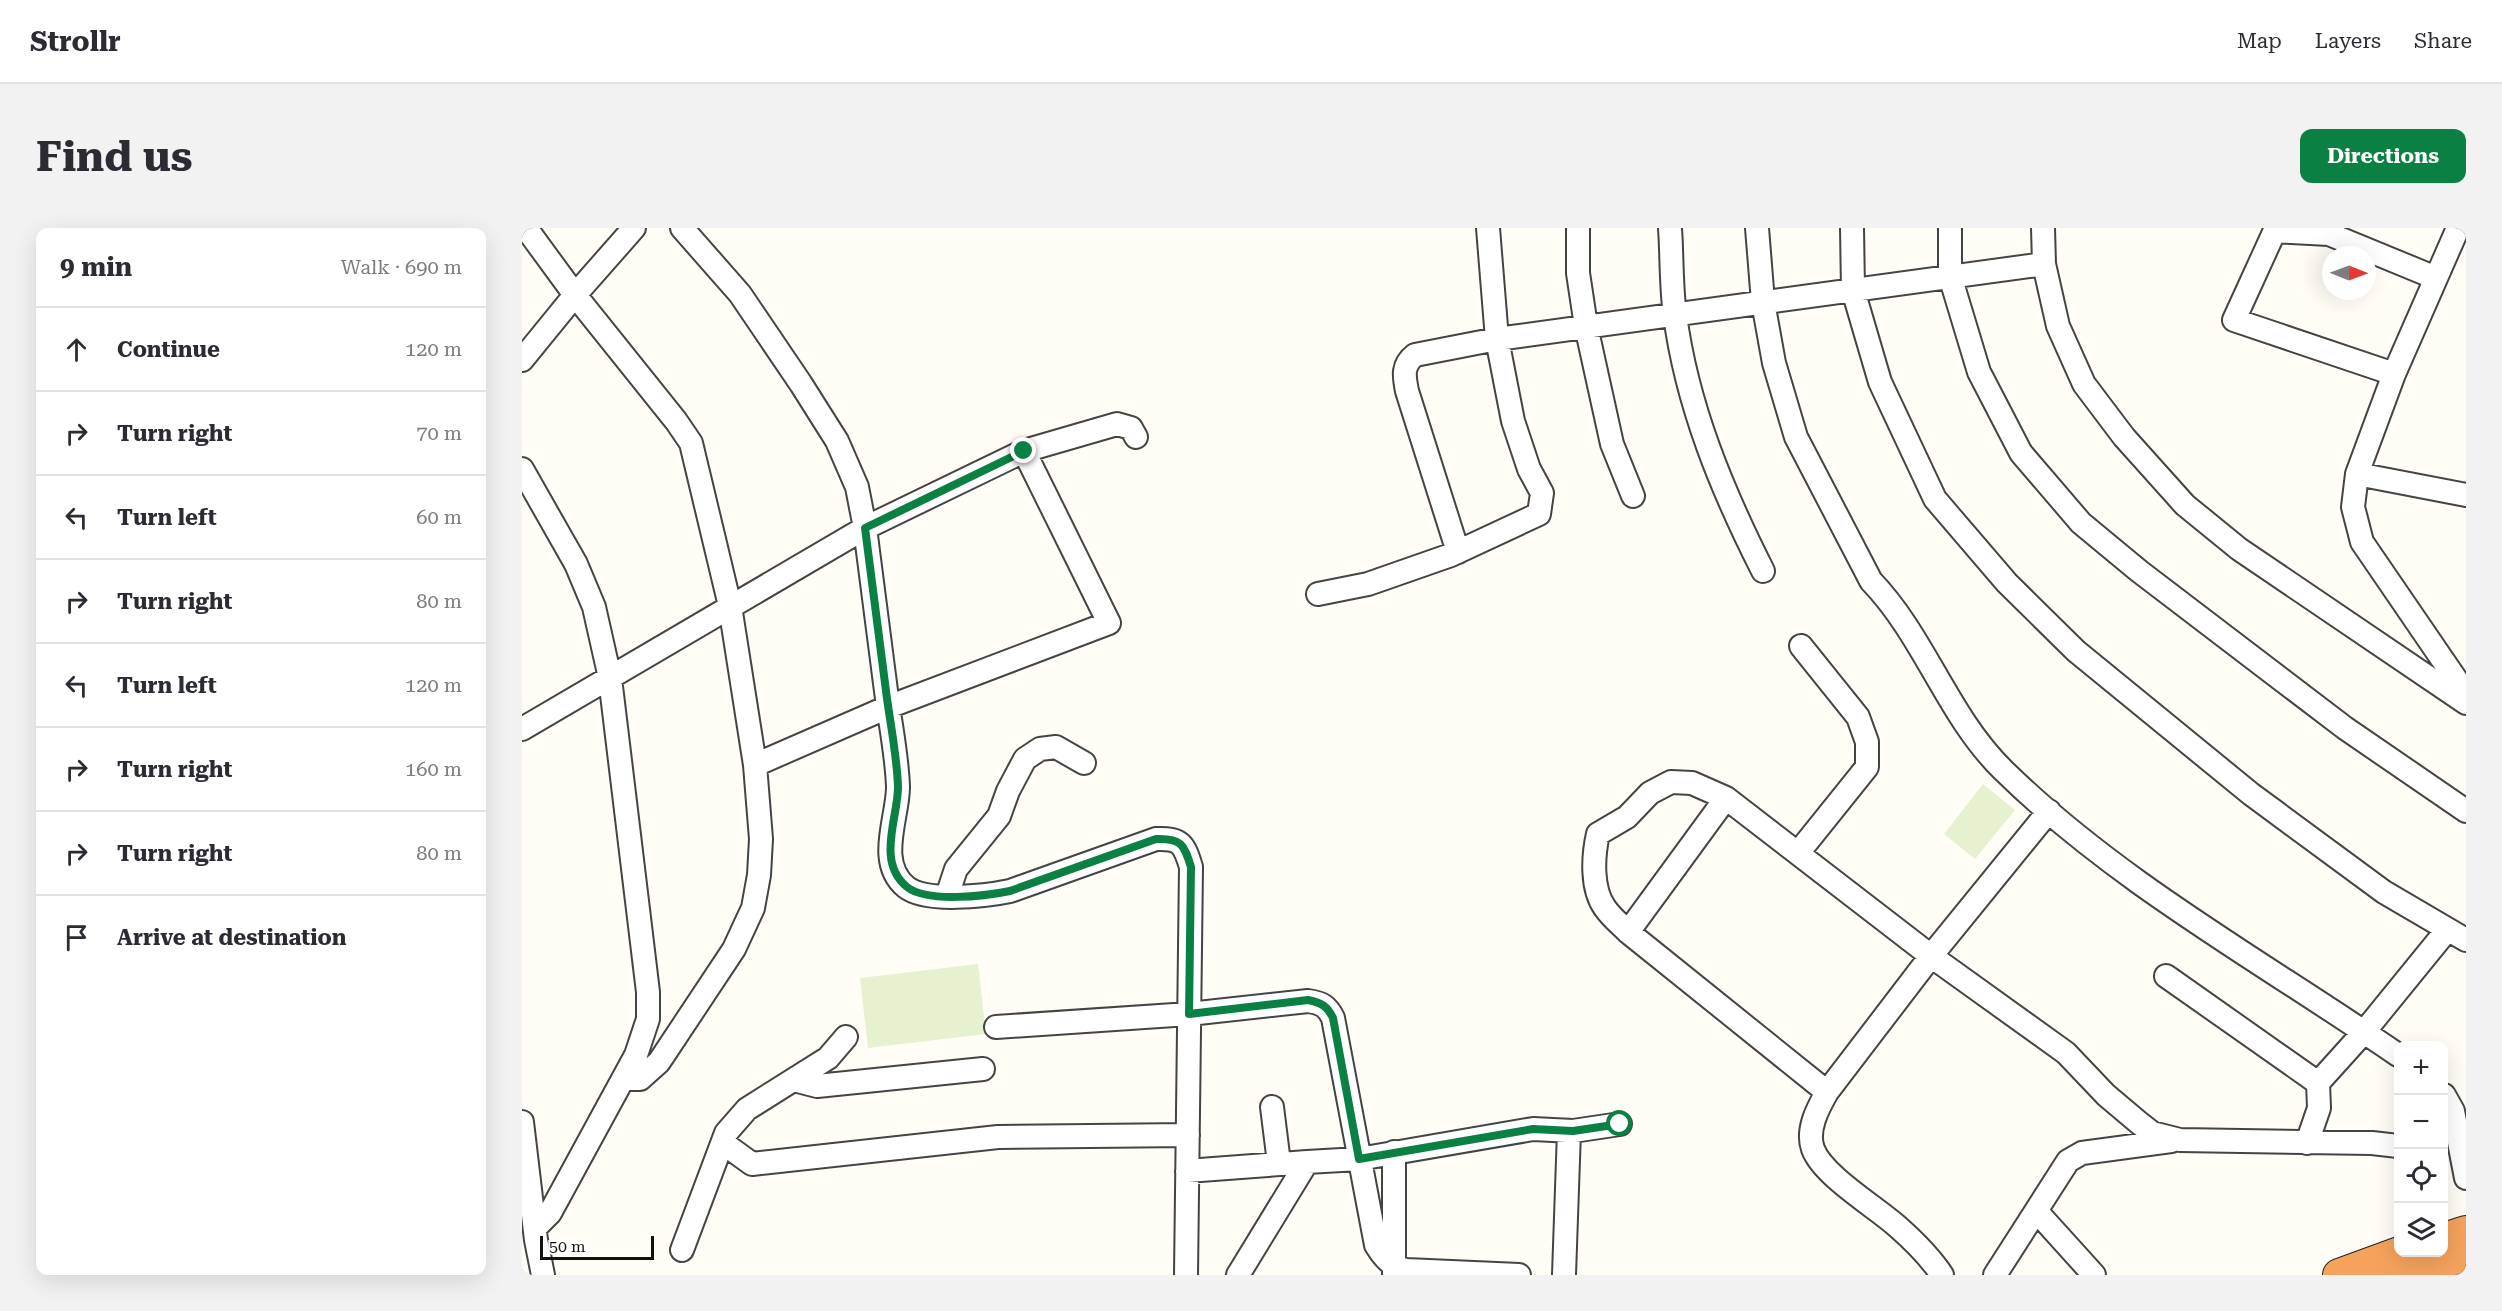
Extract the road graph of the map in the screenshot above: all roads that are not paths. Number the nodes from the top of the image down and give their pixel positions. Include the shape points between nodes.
1 (526, 228) edge
2 (634, 228) edge
3 (682, 228) edge
4 (1488, 228) edge
5 (1578, 228) edge
6 (1670, 228) edge
7 (1757, 228) edge
8 (1852, 228) edge
9 (1950, 228) edge
10 (2043, 228) edge
11 (2458, 228) edge
12 (2275, 229) edge
13 (2044, 264) junction
14 (1950, 276) junction
15 (2436, 278) junction
16 (1853, 290) junction
17 (575, 295) junction
18 (1763, 302) junction
19 (1675, 314) junction
20 (1586, 326) junction
21 (1497, 339) junction
22 (522, 360) edge
23 (2394, 374) junction
24 (1136, 437) dead end
25 (1024, 451) junction
26 (522, 469) edge
27 (2357, 474) junction
28 (2466, 495) edge
29 (1633, 496) dead end
30 (865, 528) junction
31 (1458, 552) junction
32 (1763, 571) dead end
33 (1318, 594) dead end
34 (730, 606) junction
35 (1801, 646) dead end
36 (610, 678) junction
37 (2466, 694) edge
38 (2466, 704) edge
39 (888, 707) junction
40 (522, 729) edge
41 (1084, 763) dead end
42 (755, 765) junction
43 (1726, 798) junction
44 (2049, 811) junction
45 (2466, 811) edge
46 (1798, 853) junction
47 (947, 896) junction
48 (1628, 932) junction
49 (2457, 935) edge
50 (1931, 956) junction
51 (2166, 976) dead end
52 (1189, 1014) junction
53 (996, 1027) dead end
54 (2364, 1032) junction
55 (846, 1037) dead end
56 (2394, 1052) edge
57 (982, 1069) dead end
58 (623, 1079) junction
59 (794, 1080) junction
60 (2318, 1083) junction
61 (1827, 1092) junction
62 (2448, 1103) edge
63 (1272, 1107) dead end
64 (522, 1122) edge
65 (1620, 1124) dead end
66 (1569, 1131) junction
67 (1188, 1135) junction
68 (2180, 1140) junction
69 (723, 1143) junction
70 (2307, 1143) junction
71 (2394, 1146) edge
72 (1394, 1152) junction
73 (1359, 1159) junction
74 (1307, 1162) junction
75 (1279, 1163) junction
76 (2457, 1165) edge
77 (1187, 1171) junction
78 (2037, 1212) junction
79 (535, 1228) junction
80 (2466, 1232) edge
81 (2448, 1238) edge
82 (682, 1250) dead end
83 (2394, 1255) edge
84 (2466, 1255) edge
85 (1394, 1271) edge
86 (543, 1275) edge
87 (1186, 1275) edge
88 (1238, 1275) edge
89 (1519, 1275) edge
90 (1564, 1275) edge
91 (1942, 1275) edge
92 (1995, 1275) edge
93 (2094, 1275) edge
94 (2339, 1275) edge
95 (2404, 1275) edge

1 - 17 street
2 - 17 street
3 - 30 street via 740,294 837,441 856,487
4 - 21 street
5 - 20 street via 1578,273
6 - 19 street
7 - 18 street
8 - 16 street
9 - 14 street
10 - 13 street
11 - 15 street
12 - 15 street via 2329,234
12 - 23 street via 2234,320
13 - 14 street
13 - 38 street via 2058,326 2084,384 2124,437 2186,505 2239,549
14 - 16 street
14 - 45 street via 1979,372 2020,453 2081,523 2345,728
15 - 23 street
16 - 18 street
16 - 49 street via 1880,382 1935,499 2007,583 2076,651 2251,794 2384,891
17 - 22 street
17 - 34 street via 691,443
18 - 19 street
18 - 44 street via 1774,363 1796,437 1871,581 1912,633 1987,753
19 - 20 street
19 - 32 street via 1684,369 1703,434 1736,519
20 - 21 street
20 - 29 street via 1612,444
21 - 31 street via 1513,421 1542,494 1539,514
21 - 31 street via 1415,355 1407,361 1403,374
23 - 27 street
24 - 25 street via 1131,428 1117,424
25 - 30 street
25 - 39 street via 1109,623
26 - 36 street via 576,564 594,607
27 - 28 street
27 - 37 street via 2353,507 2362,542
30 - 34 street
30 - 39 street
31 - 33 street via 1368,584
34 - 36 street
34 - 42 street
35 - 46 street via 1858,717 1867,742 1867,767
36 - 40 street
36 - 58 street via 648,992 648,1019
39 - 42 street
39 - 47 street via 898,787 890,851 895,870 907,887 924,894
41 - 47 street via 1056,747 1040,749 1025,759 999,816 956,869
42 - 58 street via 761,839 753,909 734,949 659,1062 640,1079
43 - 46 street
43 - 48 street
43 - 48 street via 1692,783 1671,782 1650,793 1627,817 1598,834 1594,850 1596,885 1604,906
44 - 50 street
44 - 54 street via 2103,855
46 - 50 street
47 - 52 street via 987,896 1010,891 1156,839 1180,843 1191,867
48 - 61 street
49 - 54 street
50 - 61 street
50 - 68 street via 2066,1053 2106,1095 2152,1133
51 - 60 street
52 - 53 street
52 - 67 street
52 - 73 street via 1308,1000 1328,1008
54 - 56 street
54 - 60 street
55 - 59 street via 828,1058
57 - 59 street via 817,1086
58 - 79 street via 550,1213
59 - 69 street via 747,1109 726,1133
60 - 70 street via 2319,1108
61 - 91 street via 1815,1116 1812,1133 1813,1148 1826,1169 1898,1227
62 - 76 street via 2458,1134
63 - 75 street
64 - 79 street
65 - 66 street
66 - 72 street via 1533,1129
66 - 90 street
67 - 69 street via 998,1137 752,1164
67 - 77 street
68 - 70 street
68 - 78 street via 2082,1153 2068,1161
69 - 82 street
70 - 71 street
72 - 73 street
72 - 85 street
73 - 74 street
73 - 85 street via 1376,1245
74 - 75 street
74 - 88 street
75 - 77 street
77 - 87 street
78 - 92 street
78 - 93 street
79 - 86 street
80 - 81 highway
83 - 94 highway
84 - 95 highway
85 - 89 street

